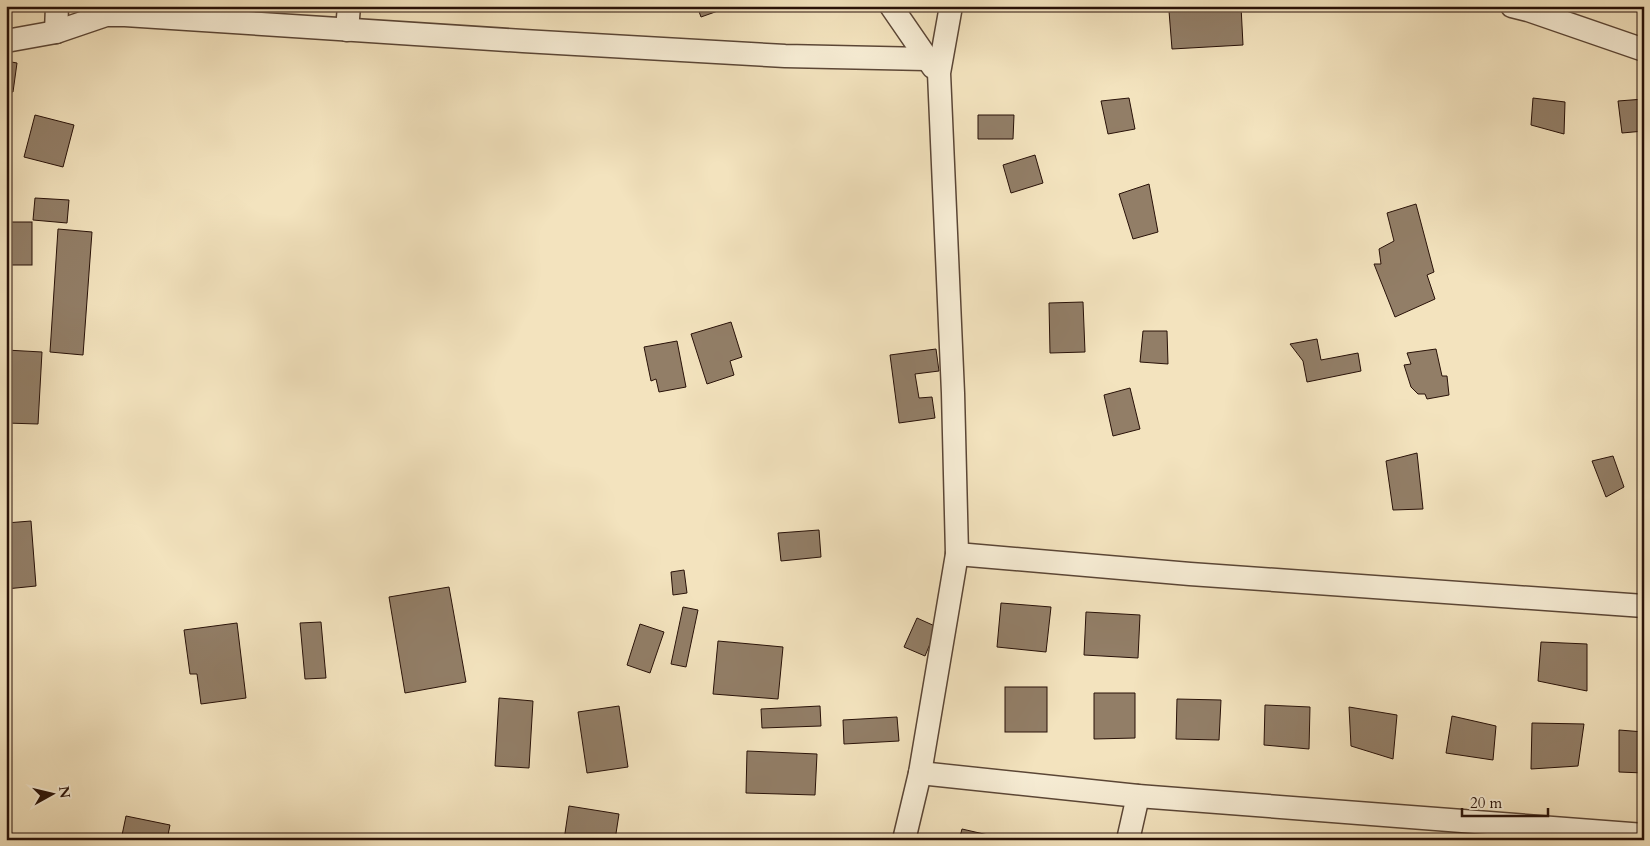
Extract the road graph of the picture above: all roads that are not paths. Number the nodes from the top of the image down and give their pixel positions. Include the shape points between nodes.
1 (57, 6) edge
2 (348, 6) edge
3 (891, 6) edge
4 (951, 6) edge
5 (1512, 6) edge
6 (347, 30) junction
7 (56, 32) junction
8 (6, 41) edge
9 (1644, 50) edge
10 (933, 66) junction
11 (957, 554) junction
12 (1644, 606) edge
13 (920, 773) junction
14 (1138, 796) junction
15 (1644, 835) edge
16 (904, 840) edge
17 (1128, 840) edge

1 - 7 street
2 - 6 street
3 - 10 street
4 - 10 street
5 - 9 street
6 - 7 street via 106,15
6 - 10 street
7 - 8 street
10 - 11 street via 953,393
11 - 12 street
11 - 13 street
13 - 14 street
13 - 16 street
14 - 15 street
14 - 17 street

